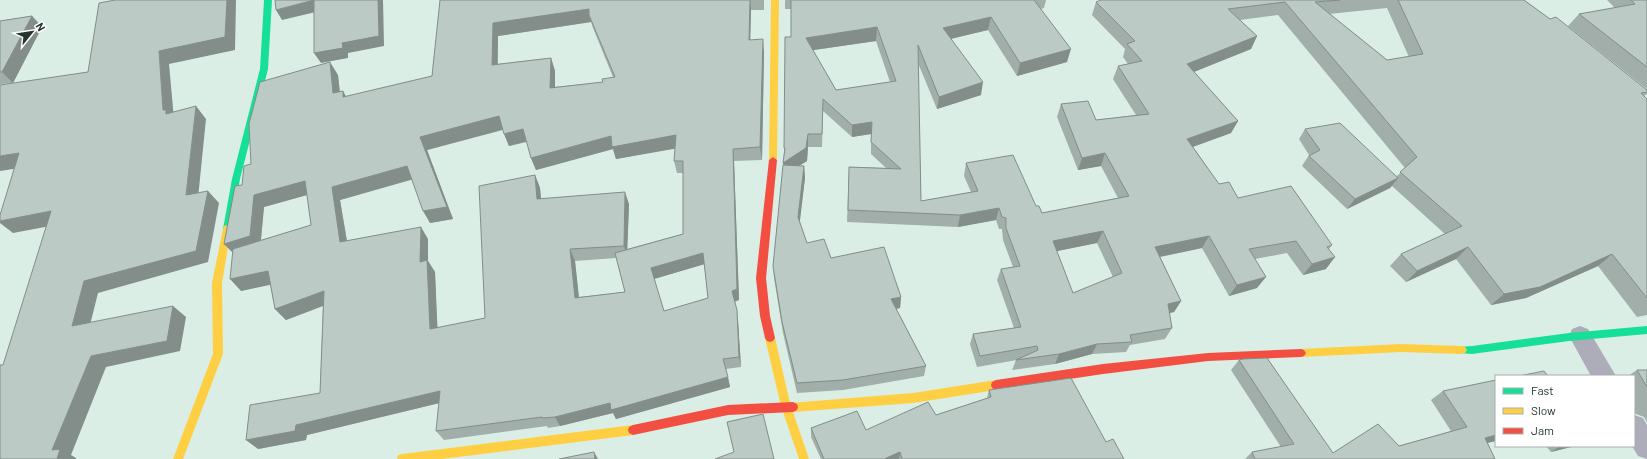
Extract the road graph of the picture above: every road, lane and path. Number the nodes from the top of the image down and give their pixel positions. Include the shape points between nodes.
1 (268, 0) edge
2 (775, 0) edge
3 (1647, 330) edge
4 (1580, 336) junction
5 (1603, 375) edge
6 (786, 406) junction
7 (1635, 428) edge
8 (1647, 448) edge
9 (178, 459) edge
10 (402, 459) edge
11 (804, 459) edge

1 - 9 street via 264,69 236,179 217,283 218,354
2 - 6 street via 773,160 762,278 765,316
3 - 4 street
4 - 5 street
4 - 6 street via 1472,350 1401,348 1208,357 913,398
6 - 10 street via 728,410 624,432
6 - 11 street
7 - 8 street

